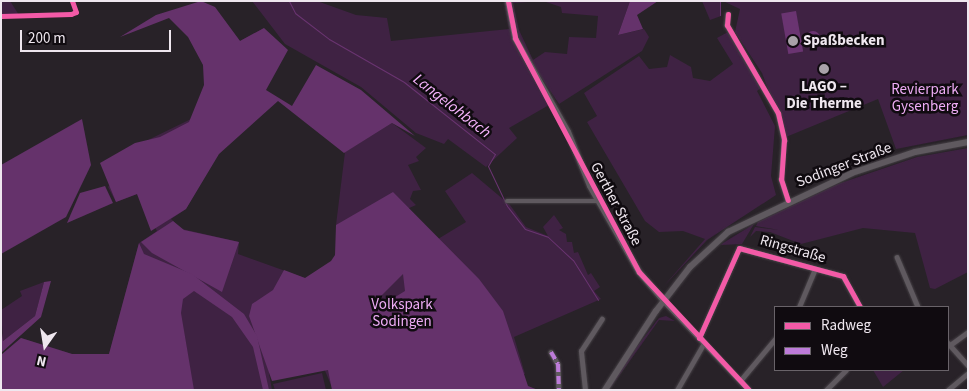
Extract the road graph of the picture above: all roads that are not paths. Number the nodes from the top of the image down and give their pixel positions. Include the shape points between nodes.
1 (508, 1) edge
2 (728, 14) dead end
3 (968, 142) edge
4 (788, 200) junction
5 (598, 201) junction
6 (507, 202) dead end
7 (897, 257) dead end
8 (815, 268) junction
9 (664, 301) junction
10 (799, 306) edge
11 (859, 306) edge
12 (918, 306) edge
13 (602, 319) dead end
14 (968, 332) edge
15 (699, 338) junction
16 (774, 340) edge
17 (704, 343) junction
18 (949, 344) edge
19 (551, 352) dead end
20 (968, 365) edge
21 (845, 371) edge
22 (968, 373) edge
23 (740, 381) junction
24 (560, 390) edge
25 (586, 390) edge
26 (605, 390) edge
27 (677, 390) edge
28 (749, 390) edge
29 (826, 390) edge
30 (948, 390) edge

1 - 5 main road, Gerther Straße via 516,38 568,132
2 - 4 street via 727,25 778,114 784,140 782,179
3 - 4 main road, Sodinger Straße via 894,158
4 - 9 main road, Sodinger Straße via 718,240
5 - 6 street
5 - 9 main road, Gerther Straße via 639,272
7 - 12 street
8 - 10 street
8 - 11 street, Ringstraße via 845,278
8 - 15 street, Ringstraße via 739,248
9 - 15 street, Gerther Straße
9 - 26 main road, Sodinger Straße
13 - 25 street via 581,351
14 - 18 street
15 - 17 street, Gerther Straße
16 - 23 street
17 - 23 street, Gerther Straße
17 - 27 street
18 - 20 street
19 - 24 street via 560,372
21 - 29 street
22 - 30 street
23 - 28 street, Gerther Straße

